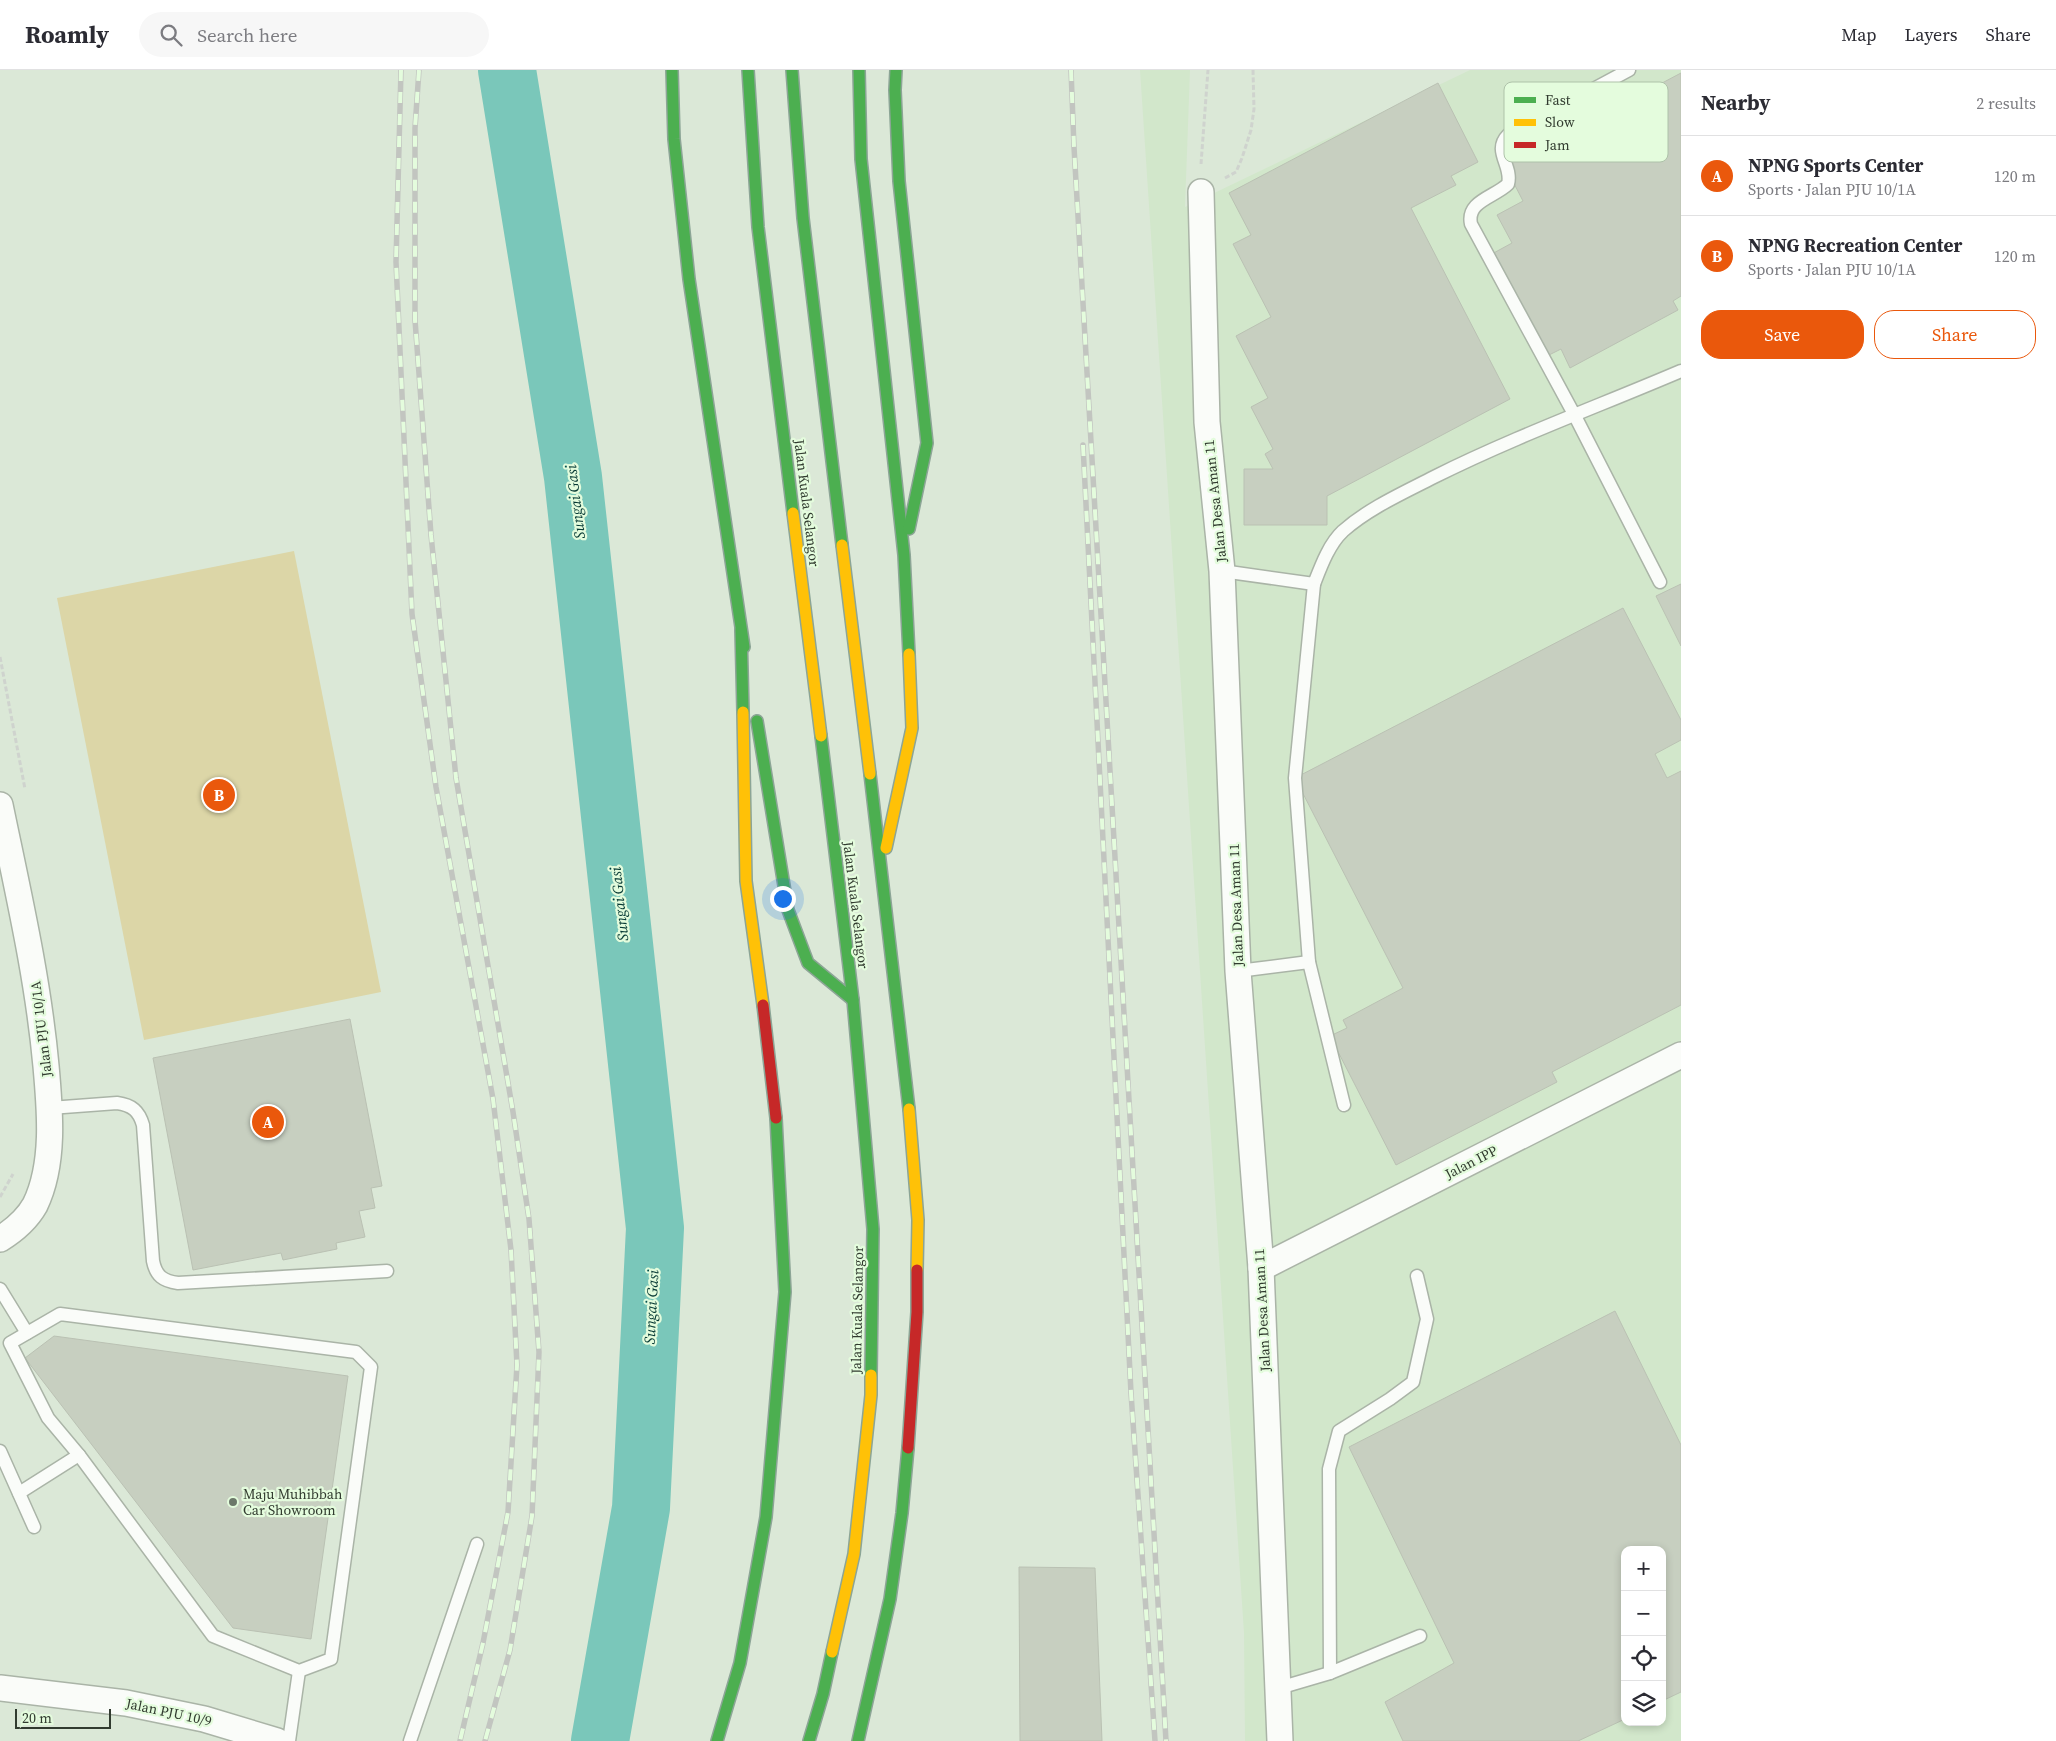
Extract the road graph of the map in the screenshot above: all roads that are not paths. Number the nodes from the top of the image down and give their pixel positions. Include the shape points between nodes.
1 (672, 70) edge
2 (748, 70) edge
3 (792, 70) edge
4 (859, 70) edge
5 (896, 70) edge
6 (1629, 70) edge
7 (1607, 82) edge
8 (1504, 139) edge
9 (1504, 156) edge
10 (1506, 162) edge
11 (1200, 192) road end
12 (1681, 371) edge
13 (1575, 416) junction
14 (904, 555) junction
15 (1222, 571) junction
16 (1660, 582) dead end
17 (1314, 584) junction
18 (742, 630) junction
19 (0, 805) edge
20 (4, 841) edge
21 (882, 872) junction
22 (1309, 962) junction
23 (1238, 971) junction
24 (853, 1000) junction
25 (1681, 1055) edge
26 (1344, 1105) dead end
27 (50, 1108) junction
28 (0, 1239) edge
29 (1261, 1268) junction
30 (387, 1271) dead end
31 (1417, 1276) dead end
32 (0, 1289) edge
33 (27, 1333) junction
34 (0, 1451) edge
35 (79, 1455) junction
36 (19, 1493) junction
37 (34, 1527) dead end
38 (477, 1544) dead end
39 (1420, 1636) dead end
40 (299, 1671) junction
41 (1330, 1673) junction
42 (0, 1688) edge
43 (1279, 1688) junction
44 (277, 1741) edge
45 (289, 1741) edge
46 (410, 1741) edge
47 (716, 1741) edge
48 (809, 1741) edge
49 (858, 1741) edge
50 (1280, 1741) edge

1 - 18 highway via 674,140 689,279
2 - 24 highway, Jalan Kuala Selangor via 759,237
3 - 21 highway via 803,218
4 - 14 highway via 861,159
5 - 14 highway via 900,181 927,443
6 - 7 lane
8 - 9 lane via 1501,147
10 - 13 lane via 1510,177 1508,184 1476,204 1470,217 1471,224
11 - 15 street, Jalan Desa Aman 11 via 1207,422
12 - 13 lane
13 - 16 lane
13 - 17 lane via 1491,449 1369,512 1342,532 1324,559
14 - 21 highway via 912,728
15 - 17 lane
15 - 23 street, Jalan Desa Aman 11
17 - 22 lane via 1294,778
18 - 24 highway via 788,910 808,963
18 - 47 highway via 746,881 775,1098 785,1292 766,1517 740,1663
19 - 20 street, Jalan PJU 10/1A
20 - 27 street, Jalan PJU 10/1A via 31,950
21 - 49 highway via 906,1074 917,1210 917,1312 902,1513 890,1599
22 - 23 lane
22 - 26 lane
23 - 29 street, Jalan Desa Aman 11
24 - 48 highway, Jalan Kuala Selangor via 873,1229 871,1395 854,1554 823,1694
25 - 29 street, Jalan IPP
27 - 28 street, Jalan PJU 10/1A via 47,1165 34,1205 14,1230
27 - 30 lane via 117,1103 135,1108 143,1125 153,1261 155,1270 168,1282
29 - 43 street, Jalan Desa Aman 11
31 - 41 lane via 1427,1318 1413,1382 1339,1431 1329,1468
32 - 33 lane
33 - 35 lane via 10,1343 48,1418
33 - 40 lane via 60,1314 356,1352 371,1367 331,1658
34 - 36 lane
35 - 36 lane
35 - 40 lane via 213,1636
36 - 37 lane
38 - 46 lane
39 - 41 lane
40 - 45 lane
41 - 43 lane
42 - 44 street, Jalan PJU 10/9 via 126,1703 204,1719
43 - 50 street, Jalan Desa Aman 11

